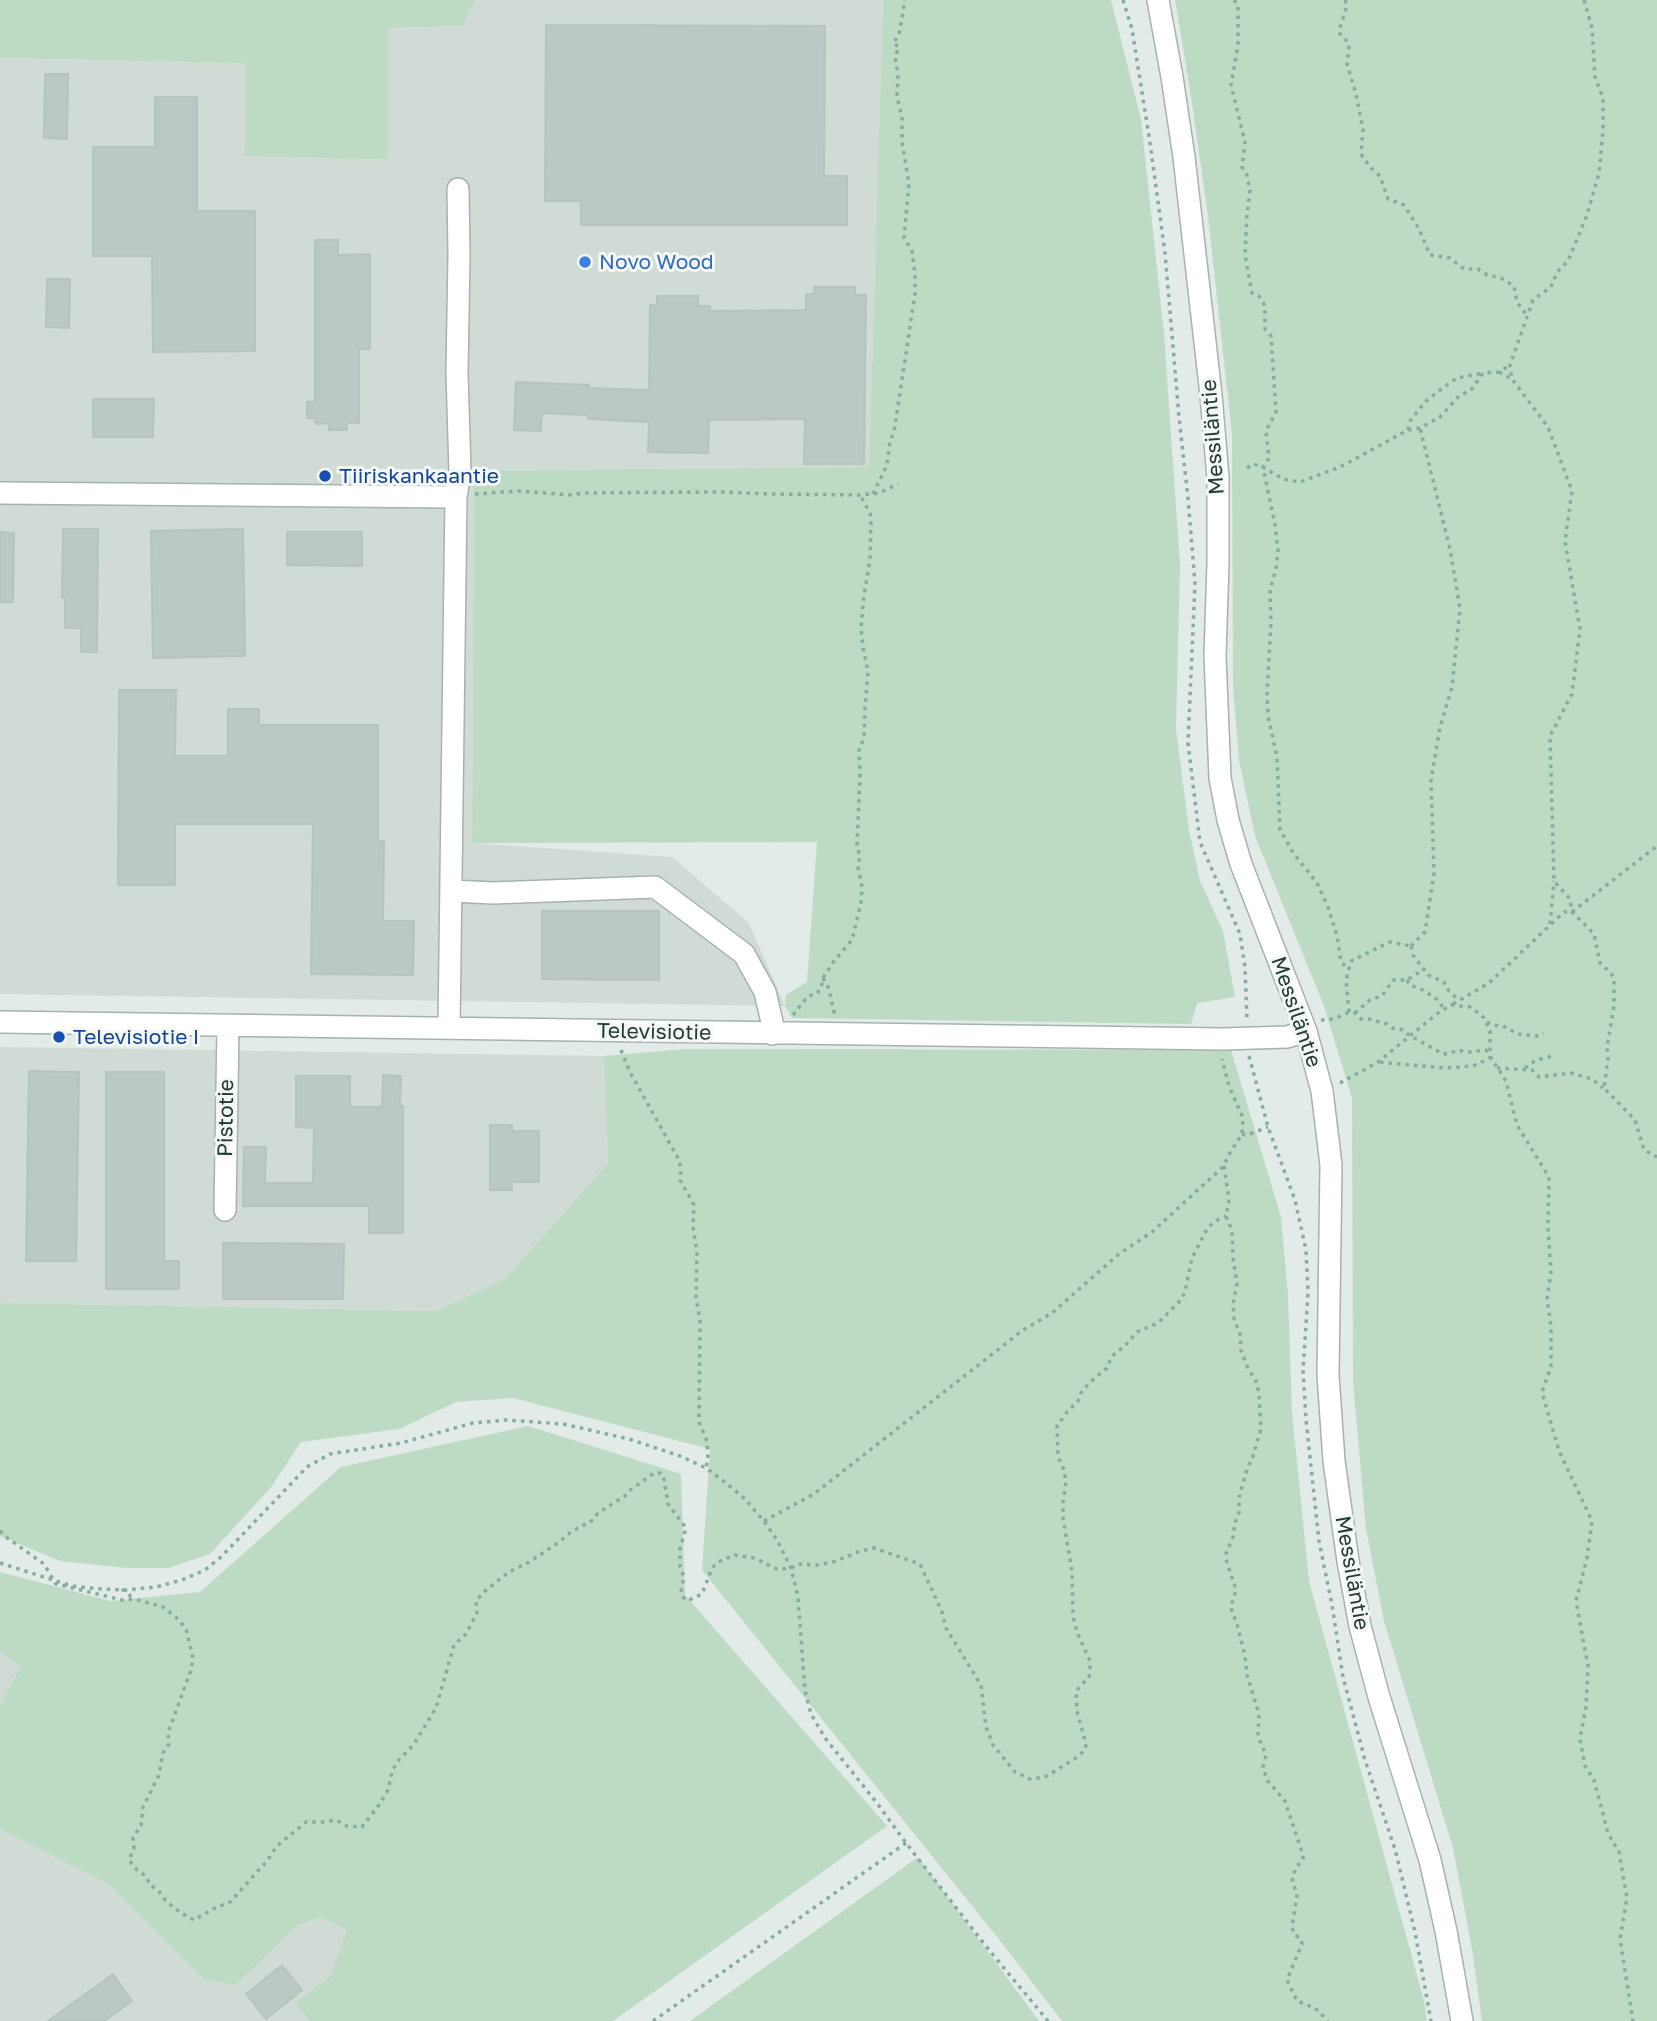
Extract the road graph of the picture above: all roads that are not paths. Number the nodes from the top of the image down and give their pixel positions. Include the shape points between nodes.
1 (1158, 0) edge
2 (458, 189) dead end
3 (0, 493) edge
4 (456, 497) junction
5 (452, 891) junction
6 (0, 1022) edge
7 (228, 1026) junction
8 (449, 1028) junction
9 (1305, 1028) junction
10 (780, 1034) junction
11 (225, 1210) dead end
12 (1462, 2021) edge

1 - 9 street, Messiläntie via 1184,157 1217,464 1215,656 1220,778 1241,864
2 - 4 street via 460,472
3 - 4 street
4 - 5 street
5 - 8 street
5 - 10 street via 655,887 744,954 765,992
6 - 7 street, Televisiotie
7 - 8 street, Televisiotie
7 - 11 street, Pistotie
8 - 10 street, Televisiotie
9 - 10 street, Televisiotie via 1287,1037 1248,1039
9 - 12 street, Messiläntie via 1322,1091 1331,1165 1328,1375 1348,1561 1379,1697 1430,1860

